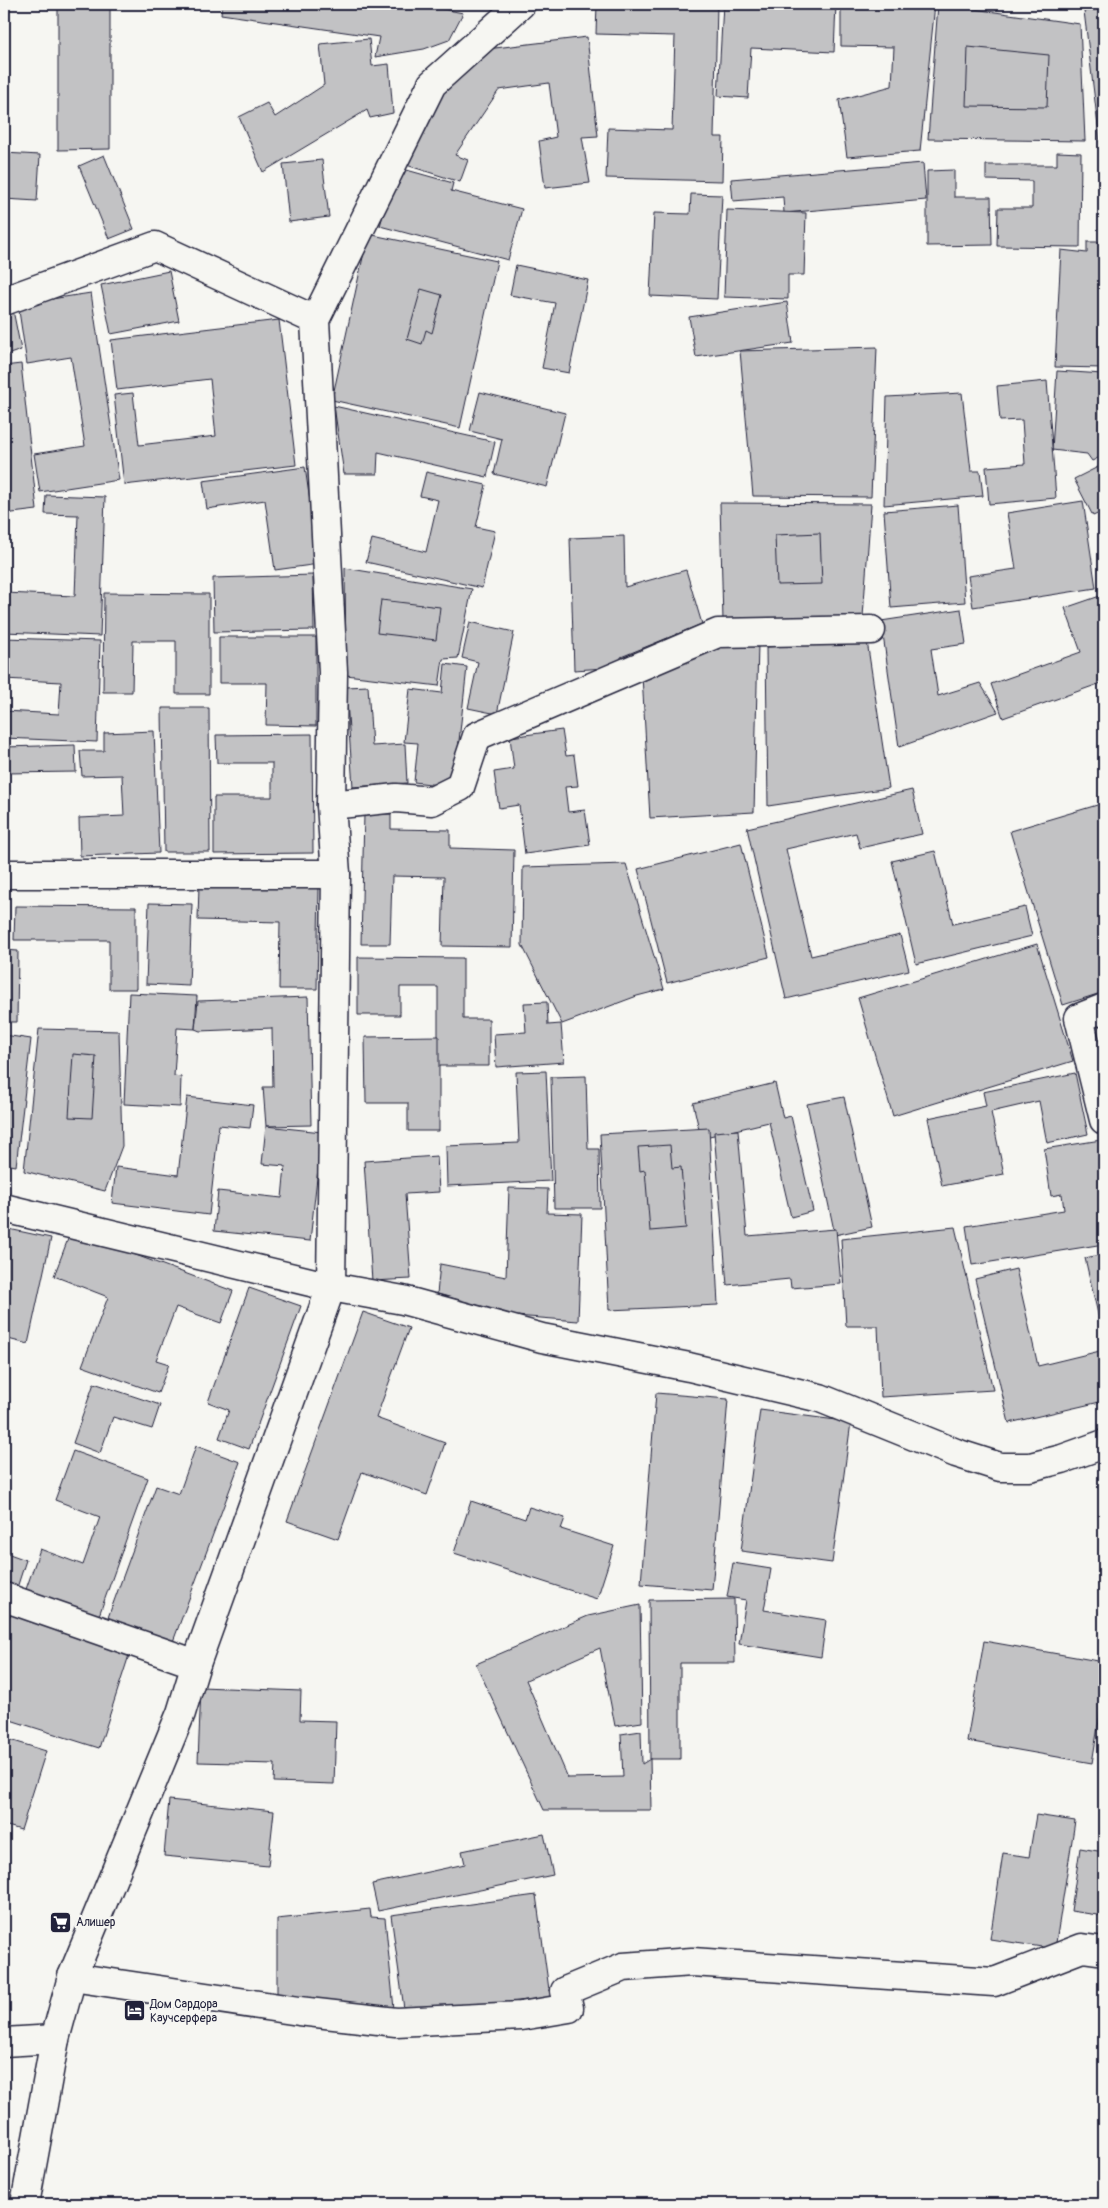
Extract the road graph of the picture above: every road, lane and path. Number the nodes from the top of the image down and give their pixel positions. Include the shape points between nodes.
1 (521, 4) edge
2 (4, 301) edge
3 (315, 320) junction
4 (871, 630) dead end
5 (331, 804) junction
6 (4, 874) edge
7 (336, 874) junction
8 (1104, 1008) edge
9 (1104, 1120) edge
10 (4, 1208) edge
11 (331, 1287) junction
12 (1104, 1444) edge
13 (4, 1597) edge
14 (196, 1664) junction
15 (1104, 1952) edge
16 (72, 1977) junction
17 (55, 2039) junction
18 (4, 2042) edge
19 (25, 2204) edge

1 - 3 street via 432,84
2 - 3 street via 155,246
3 - 5 street via 333,672
4 - 5 street via 718,633 477,736 460,787 432,801 396,798
5 - 7 street
6 - 7 street
7 - 11 street
8 - 9 street via 1079,1018
10 - 11 street
11 - 12 street via 403,1300 542,1338 689,1367 820,1398 956,1453 1000,1467 1030,1467
11 - 14 street
13 - 14 street
14 - 16 street via 180,1713
15 - 16 street via 1082,1948 994,1982 692,1962 623,1967 565,1991 569,2008 522,2016 396,2022
16 - 17 street
17 - 18 street
17 - 19 street

